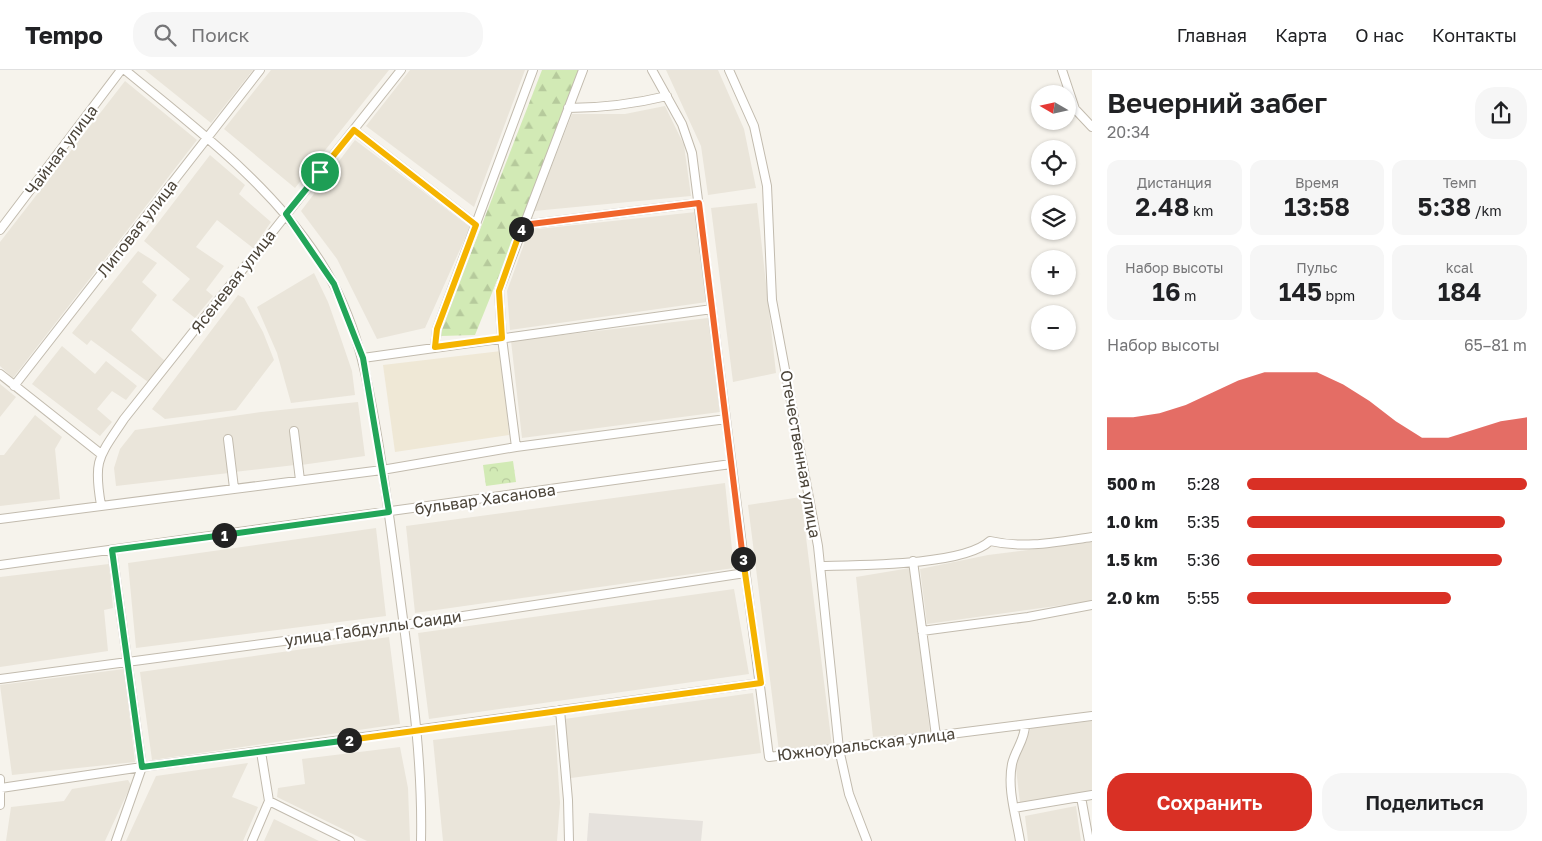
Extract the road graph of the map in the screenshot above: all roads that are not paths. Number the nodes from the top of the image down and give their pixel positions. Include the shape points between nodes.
1 (121, 70) edge
2 (125, 70) edge
3 (260, 70) edge
4 (401, 70) edge
5 (533, 70) edge
6 (583, 70) edge
7 (652, 70) edge
8 (729, 70) edge
9 (1062, 70) edge
10 (667, 96) junction
11 (568, 108) junction
12 (1092, 127) edge
13 (354, 130) junction
14 (207, 137) junction
15 (699, 203) junction
16 (286, 214) junction
17 (476, 225) junction
18 (523, 225) junction
19 (0, 230) edge
20 (712, 309) junction
21 (502, 338) junction
22 (435, 347) junction
23 (363, 358) junction
24 (0, 374) edge
25 (14, 386) junction
26 (726, 419) junction
27 (294, 431) dead end
28 (228, 439) dead end
29 (516, 447) junction
30 (101, 454) junction
31 (731, 464) junction
32 (382, 470) junction
33 (300, 480) junction
34 (234, 488) junction
35 (100, 505) junction
36 (389, 512) junction
37 (0, 519) edge
38 (1092, 536) edge
39 (112, 550) junction
40 (913, 561) junction
41 (0, 565) edge
42 (820, 566) junction
43 (745, 573) junction
44 (1092, 605) edge
45 (404, 625) junction
46 (922, 631) junction
47 (128, 662) junction
48 (0, 679) edge
49 (761, 683) junction
50 (560, 710) junction
51 (1092, 716) edge
52 (1025, 725) junction
53 (417, 731) junction
54 (936, 736) junction
55 (839, 749) junction
56 (261, 752) junction
57 (142, 767) junction
58 (0, 778) edge
59 (1, 788) junction
60 (1092, 795) edge
61 (1081, 797) junction
62 (269, 801) junction
63 (0, 806) edge
64 (1014, 808) junction
65 (116, 841) edge
66 (252, 841) edge
67 (350, 841) edge
68 (421, 841) edge
69 (569, 841) edge
70 (867, 841) edge
71 (1020, 841) edge
72 (1089, 841) edge

1 - 19 street, Чайная улица
2 - 14 street
3 - 14 street, Липовая улица
4 - 13 street, Ясеневая улица
5 - 17 street
6 - 11 street
7 - 10 street, Южноуральская улица
8 - 42 street, Отечественная улица via 754,126 767,186 772,300
9 - 12 street via 1075,110
10 - 11 street via 612,107
10 - 15 street, Южноуральская улица via 688,138
11 - 18 street
13 - 16 street, Ясеневая улица
13 - 17 street
14 - 16 street
14 - 25 street, Липовая улица
15 - 18 street
15 - 20 street, Южноуральская улица
16 - 23 street via 334,284
16 - 30 street, Ясеневая улица via 124,420
17 - 22 street via 437,329
18 - 21 street via 499,291
20 - 21 street
20 - 26 street, Южноуральская улица
21 - 22 street
21 - 29 street
22 - 23 street
23 - 32 street
24 - 25 street
25 - 30 street
26 - 29 street
26 - 31 street, Южноуральская улица
27 - 33 street
28 - 34 street
29 - 32 street
30 - 35 street, Ясеневая улица via 96,467
31 - 36 street, бульвар Хасанова
31 - 43 street, Южноуральская улица
32 - 33 street
32 - 36 street
33 - 34 street
34 - 35 street
35 - 37 street
36 - 39 street, бульвар Хасанова
36 - 45 street
38 - 40 street via 1028,546 990,542 974,552
39 - 41 street, бульвар Хасанова
39 - 47 street
40 - 42 street
40 - 46 street
42 - 55 street, Отечественная улица
43 - 45 street, улица Габдуллы Саиди
43 - 49 street, Южноуральская улица
44 - 46 street
45 - 47 street, улица Габдуллы Саиди
45 - 53 street
46 - 54 street
47 - 48 street, улица Габдуллы Саиди
47 - 57 street
49 - 50 street
49 - 55 street, Южноуральская улица via 769,757
50 - 53 street
50 - 69 street
51 - 52 street, Южноуральская улица
52 - 54 street, Южноуральская улица
52 - 64 street via 1025,734 1012,761 1010,776
53 - 56 street
53 - 68 street
54 - 55 street, Южноуральская улица
55 - 70 street, Отечественная улица via 849,794
56 - 57 street
56 - 62 street
57 - 59 street
57 - 65 street
58 - 59 street
59 - 63 street
60 - 61 street
61 - 64 street
61 - 72 street
62 - 66 street
62 - 67 street
64 - 71 street

